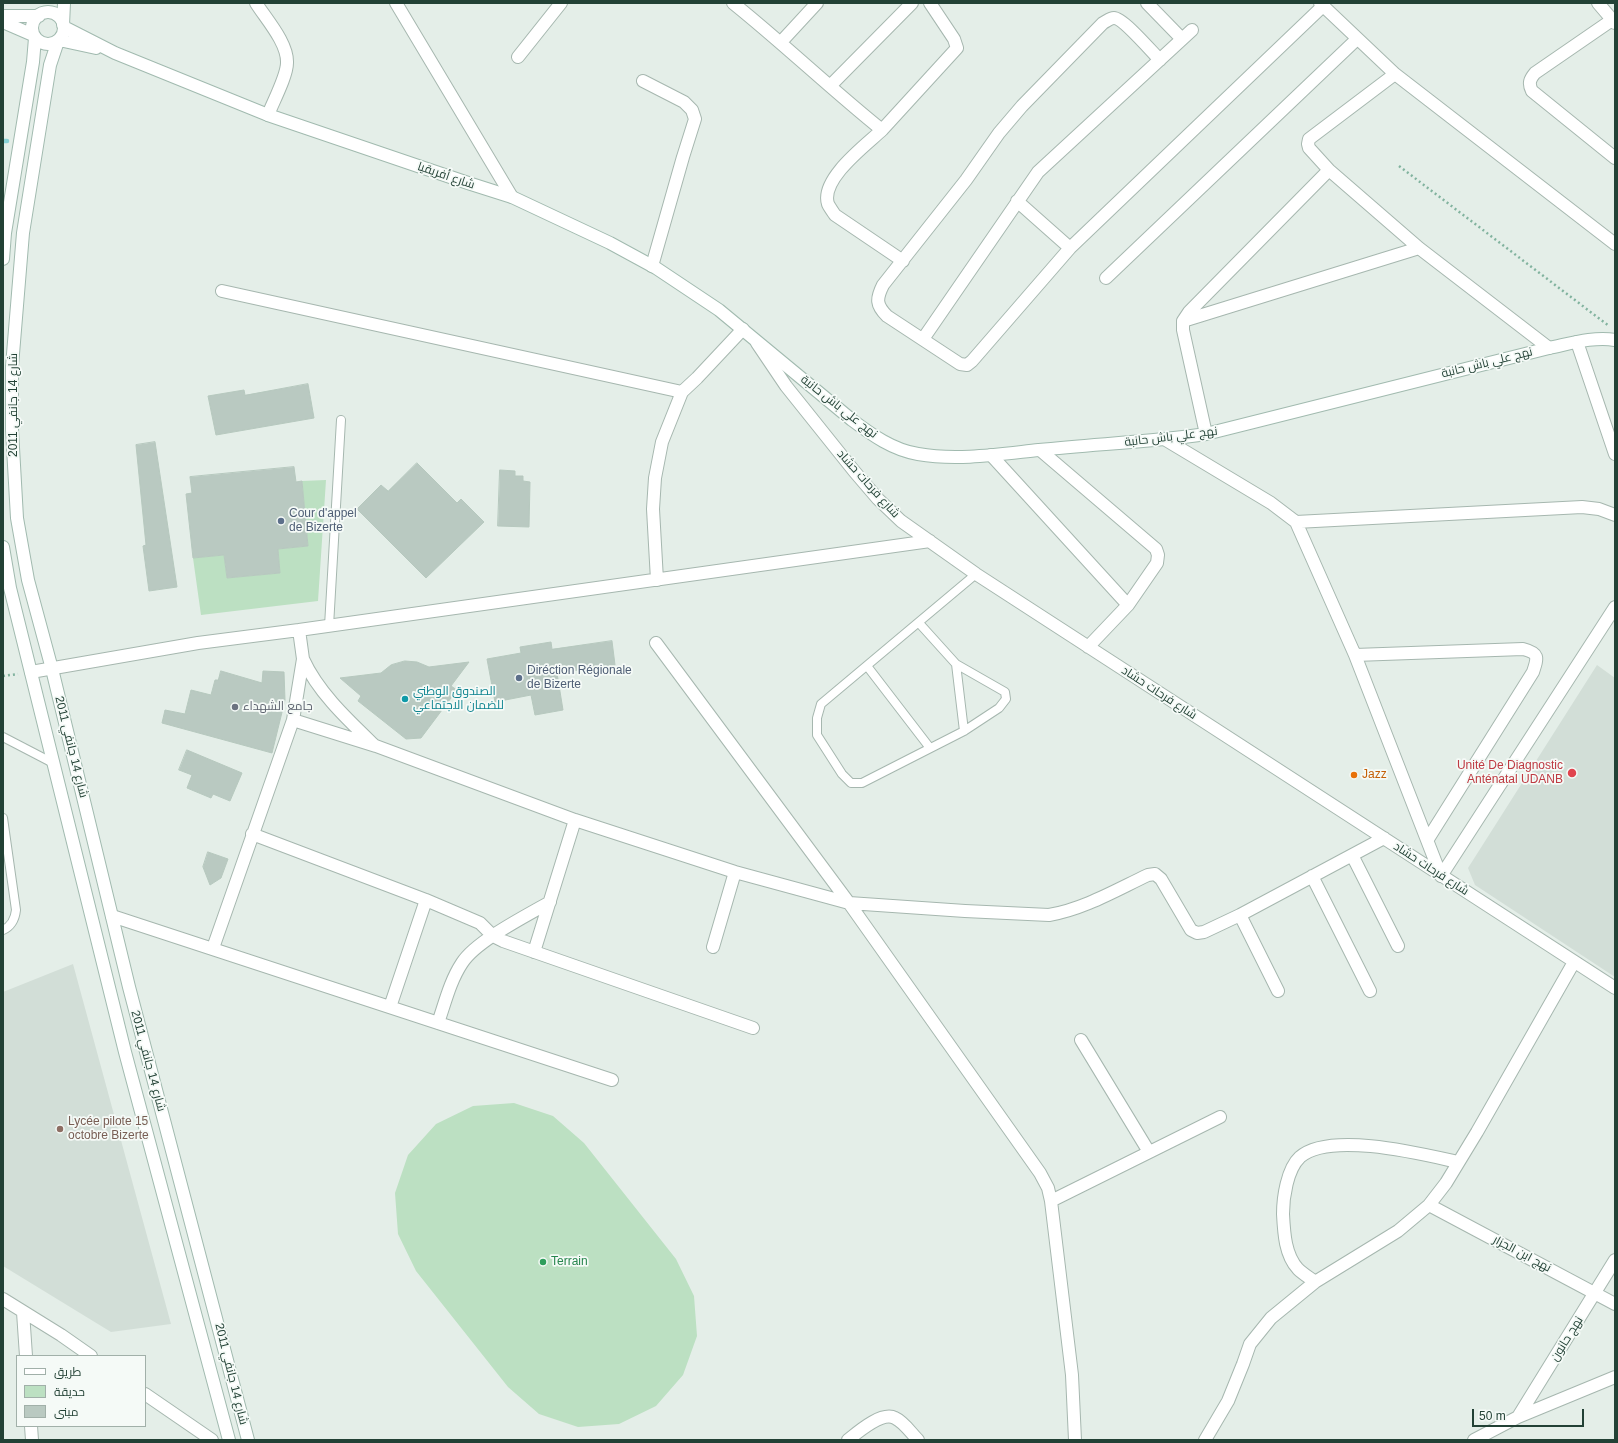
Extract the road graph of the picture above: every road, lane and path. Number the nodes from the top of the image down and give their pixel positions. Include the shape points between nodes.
1 (64, 3) edge
2 (256, 3) edge
3 (396, 3) edge
4 (561, 3) edge
5 (733, 3) edge
6 (817, 3) edge
7 (912, 3) edge
8 (930, 3) edge
9 (1147, 3) edge
10 (1598, 3) edge
11 (1321, 4) edge
12 (41, 11) edge
13 (3, 16) edge
14 (3, 22) edge
15 (1614, 22) edge
16 (64, 26) junction
17 (1192, 30) dead end
18 (34, 36) junction
19 (1357, 38) junction
20 (1182, 39) junction
21 (58, 41) junction
22 (781, 42) junction
23 (115, 53) junction
24 (518, 57) dead end
25 (1160, 60) junction
26 (1395, 74) junction
27 (643, 81) dead end
28 (830, 86) junction
29 (268, 115) junction
30 (882, 130) junction
31 (1615, 158) edge
32 (1400, 166) dead end
33 (1329, 170) junction
34 (512, 197) junction
35 (1016, 201) junction
36 (1615, 244) edge
37 (1070, 248) junction
38 (1420, 248) junction
39 (3, 259) edge
40 (903, 261) junction
41 (652, 266) junction
42 (1106, 278) dead end
43 (222, 291) dead end
44 (1183, 320) junction
45 (743, 329) junction
46 (923, 339) junction
47 (755, 340) junction
48 (1612, 340) edge
49 (1576, 342) junction
50 (1549, 348) junction
51 (682, 392) junction
52 (341, 420) dead end
53 (1206, 434) junction
54 (1166, 440) junction
55 (1040, 450) junction
56 (1615, 454) edge
57 (991, 455) junction
58 (1615, 515) edge
59 (1296, 522) junction
60 (930, 541) junction
61 (3, 547) edge
62 (976, 574) junction
63 (657, 580) junction
64 (7, 591) edge
65 (1128, 605) junction
66 (1615, 607) edge
67 (919, 623) junction
68 (329, 626) junction
69 (299, 630) junction
70 (656, 643) dead end
71 (1088, 647) junction
72 (1355, 655) junction
73 (303, 659) junction
74 (956, 664) junction
75 (867, 666) junction
76 (52, 669) junction
77 (31, 672) junction
78 (293, 720) junction
79 (964, 731) junction
80 (3, 737) edge
81 (376, 746) junction
82 (930, 748) junction
83 (53, 763) junction
84 (3, 818) edge
85 (575, 820) junction
86 (252, 834) junction
87 (1384, 838) junction
88 (1428, 839) junction
89 (1352, 855) junction
90 (735, 872) junction
91 (1312, 876) junction
92 (1442, 876) junction
93 (426, 900) junction
94 (550, 902) junction
95 (849, 903) junction
96 (1240, 915) junction
97 (112, 916) junction
98 (3, 930) edge
99 (493, 936) junction
100 (1398, 946) dead end
101 (713, 947) dead end
102 (213, 948) junction
103 (534, 952) junction
104 (1574, 962) junction
105 (1615, 988) edge
106 (1278, 991) dead end
107 (1370, 991) dead end
108 (390, 1007) junction
109 (438, 1023) junction
110 (753, 1028) dead end
111 (1081, 1040) dead end
112 (612, 1080) dead end
113 (1220, 1117) dead end
114 (1149, 1152) junction
115 (1458, 1162) junction
116 (1051, 1201) junction
117 (1429, 1205) junction
118 (1615, 1260) edge
119 (1315, 1282) junction
120 (1595, 1293) junction
121 (3, 1299) edge
122 (1615, 1304) edge
123 (23, 1312) junction
124 (26, 1355) edge
125 (89, 1355) edge
126 (1615, 1377) edge
127 (146, 1395) edge
128 (1518, 1417) junction
129 (31, 1427) edge
130 (32, 1440) edge
131 (212, 1440) edge
132 (229, 1440) edge
133 (248, 1440) edge
134 (848, 1440) edge
135 (918, 1440) edge
136 (1075, 1440) edge
137 (1205, 1440) edge
138 (1474, 1440) edge

1 - 16 street, شارع 14 جانفي 2011
2 - 29 street via 282,43 286,54 285,72
3 - 34 street
4 - 24 street
5 - 22 street
6 - 22 street
7 - 28 street
8 - 30 street via 954,39 957,48
9 - 20 street
10 - 15 street
11 - 19 street
11 - 37 street
12 - 13 street
12 - 16 street via 52,13
12 - 18 street via 33,24
14 - 18 street
15 - 31 street via 1535,73 1530,79 1529,86
16 - 21 street, شارع 14 جانفي 2011
16 - 23 street, شارع أفريقيا
17 - 20 street
18 - 21 street via 46,44
18 - 39 street via 33,62
19 - 26 street
19 - 42 street
20 - 25 street
21 - 23 street, شارع أفريقيا
21 - 76 street, شارع 14 جانفي 2011 via 50,65 23,233 12,366 12,430 17,518 28,580
22 - 28 street
23 - 29 street, شارع أفريقيا
25 - 35 street via 1038,172
25 - 40 street via 1124,23 1116,18 1110,18 1103,23 999,133
26 - 33 street via 1309,139 1309,148
26 - 36 street
27 - 41 street via 684,102 692,110 695,119
28 - 30 street
29 - 34 street, شارع أفريقيا
30 - 40 street via 835,177 830,186 828,204 835,215
32 - 48 path via 1609,324
33 - 38 street
33 - 44 street
34 - 41 street, شارع أفريقيا via 610,243
35 - 37 street
35 - 46 street
37 - 46 street via 967,365 960,364
38 - 44 street
38 - 50 street
40 - 46 street via 878,295 878,303 887,316
41 - 45 street, شارع أفريقيا
43 - 51 street
44 - 53 street
45 - 47 street, شارع أفريقيا
45 - 51 street
47 - 57 street, نهج علي باش حانبة via 874,437 896,448 939,457
47 - 60 street, شارع فرحات حشاد via 786,386 878,499 901,521
48 - 49 street, نهج علي باش حانبة
49 - 50 street, نهج علي باش حانبة
49 - 56 street
50 - 53 street, نهج علي باش حانبة
51 - 63 street via 662,442 655,478 653,509
52 - 68 lane
53 - 54 street, نهج علي باش حانبة
54 - 55 street, نهج علي باش حانبة
54 - 59 street via 1265,500
55 - 57 street, نهج علي باش حانبة
55 - 65 street via 1156,549 1157,563
57 - 65 street
58 - 59 street via 1599,509 1582,507
59 - 72 street
60 - 62 street, شارع فرحات حشاد
60 - 63 street
61 - 64 street, شارع 14 جانفي 2011
62 - 67 lane
62 - 71 street, شارع فرحات حشاد
63 - 68 street
64 - 77 street, شارع 14 جانفي 2011
65 - 71 street
66 - 92 street
67 - 74 lane
67 - 75 lane
68 - 69 street
69 - 73 street
69 - 76 street via 198,643
70 - 95 street
71 - 87 street, شارع فرحات حشاد
72 - 88 street
72 - 88 street via 1523,649 1536,655 1537,661 1533,672
73 - 78 street
73 - 81 street via 316,682 347,719
74 - 79 lane
74 - 79 lane via 1005,692 1006,699 999,708
75 - 82 lane
75 - 82 lane via 822,704 816,718 817,735 842,774 851,783 862,783
76 - 77 street
76 - 97 street, شارع 14 جانفي 2011
77 - 83 street, شارع 14 جانفي 2011
78 - 81 street
78 - 86 street
79 - 82 lane
80 - 83 lane
81 - 85 street
83 - 132 street, شارع 14 جانفي 2011 via 125,1052
84 - 98 lane via 16,910 12,924
85 - 90 street
85 - 94 street
86 - 93 street
86 - 102 street
87 - 89 street
87 - 92 street, شارع فرحات حشاد
88 - 92 street
89 - 91 street
89 - 100 street
90 - 95 street
90 - 101 street
91 - 96 street
91 - 107 street
92 - 104 street, شارع فرحات حشاد
93 - 99 street via 480,923
93 - 108 street
94 - 99 street
94 - 103 street
95 - 96 street via 1049,915 1079,907 1155,874 1161,879 1191,930 1197,933
95 - 116 street via 1040,1173
96 - 106 street
97 - 102 street
97 - 133 street, شارع 14 جانفي 2011
99 - 103 street
99 - 109 street via 474,949 462,962 451,982
102 - 108 street
103 - 110 street
104 - 105 street, شارع فرحات حشاد
104 - 115 street
108 - 109 street
109 - 112 street
111 - 114 street
113 - 114 street
114 - 116 street
115 - 117 street
115 - 119 street via 1370,1145 1317,1148 1300,1157 1291,1170 1287,1183 1283,1213 1285,1236 1288,1251 1298,1270
116 - 136 street via 1072,1375
117 - 119 street via 1398,1231
117 - 120 street, نهج ابن الجزار
118 - 120 street, نهج حانون
119 - 137 street via 1271,1318 1250,1344 1228,1401
120 - 122 street, نهج ابن الجزار
120 - 128 street, نهج حانون
121 - 123 street
123 - 124 street
123 - 125 street
126 - 128 street
127 - 131 street
128 - 138 street
129 - 130 street
134 - 135 street via 886,1416 894,1417

